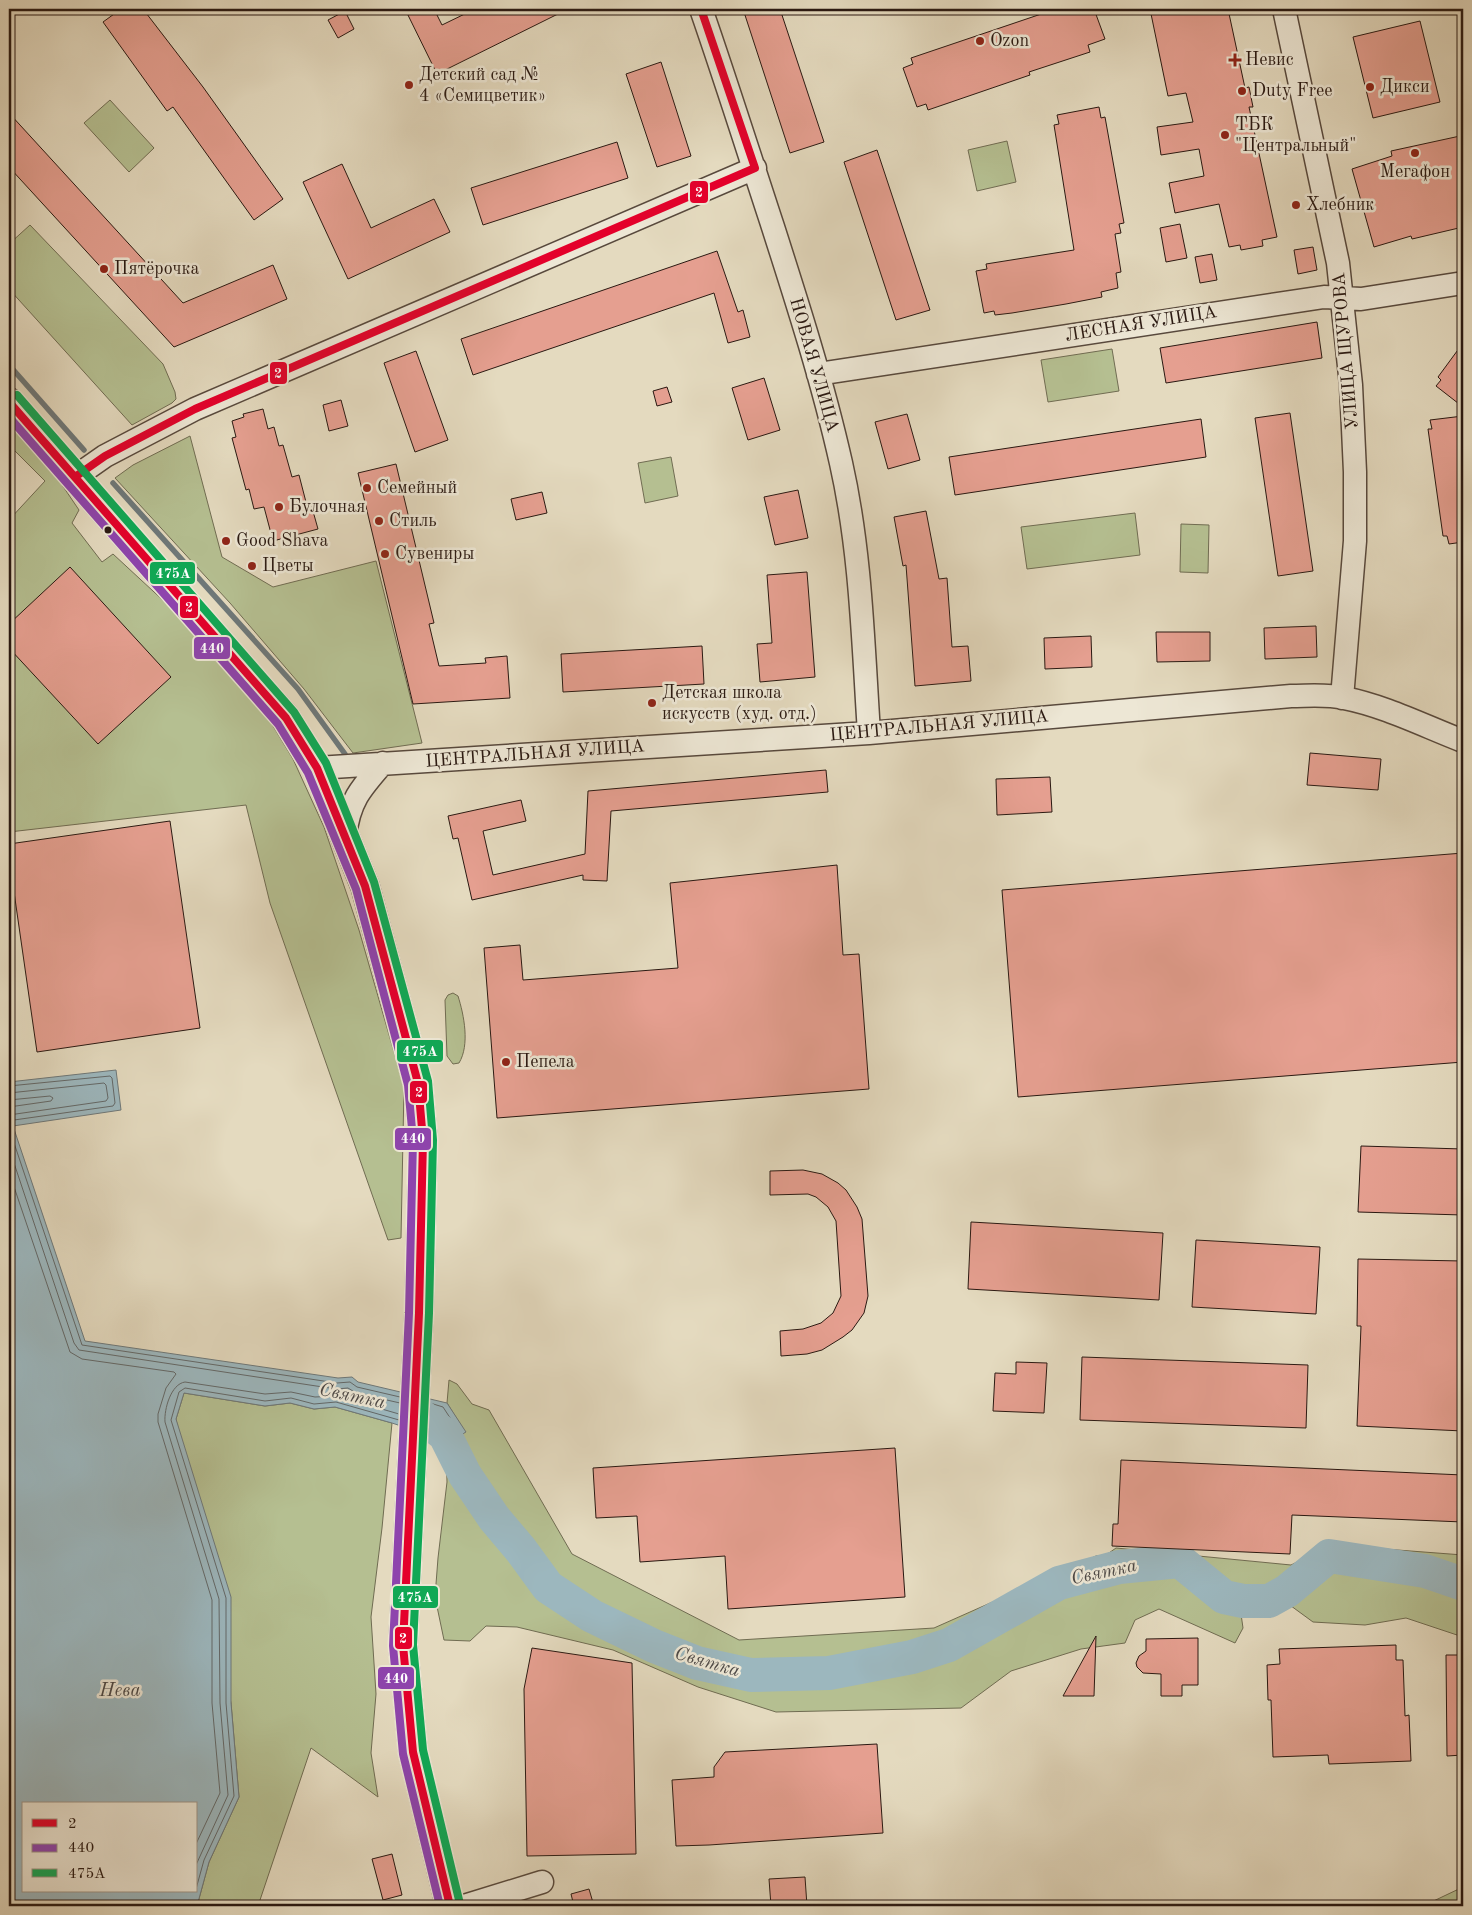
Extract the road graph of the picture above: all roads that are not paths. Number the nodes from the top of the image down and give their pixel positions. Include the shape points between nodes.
1 (702, 9) edge
2 (1284, 9) edge
3 (755, 168) junction
4 (1463, 283) edge
5 (1342, 298) junction
6 (818, 374) junction
7 (9, 402) edge
8 (75, 477) junction
9 (1342, 698) junction
10 (869, 733) junction
11 (1463, 741) edge
12 (383, 764) junction
13 (317, 768) junction
14 (344, 836) junction
15 (542, 1882) dead end
16 (450, 1906) edge
17 (464, 1906) edge

1 - 3 street, НОВАЯ УЛИЦА
2 - 5 street, УЛИЦА ЩУРОВА via 1338,262
3 - 6 street, НОВАЯ УЛИЦА
3 - 8 street via 195,409 105,456
4 - 5 street, ЛЕСНАЯ УЛИЦА via 1361,299
5 - 6 street, ЛЕСНАЯ УЛИЦА via 1324,297 1275,304
5 - 9 street, УЛИЦА ЩУРОВА via 1356,472 1355,541
6 - 10 street, НОВАЯ УЛИЦА via 841,464 856,546
7 - 8 main road
8 - 13 main road via 286,718
9 - 10 street, ЦЕНТРАЛЬНАЯ УЛИЦА via 1244,699
9 - 11 street, ЦЕНТРАЛЬНАЯ УЛИЦА via 1370,704
10 - 12 street, ЦЕНТРАЛЬНАЯ УЛИЦА
12 - 13 street, ЦЕНТРАЛЬНАЯ УЛИЦА
12 - 14 street via 355,799
13 - 14 main road
14 - 16 main road via 365,886 418,1083 423,1140 417,1359 403,1645 413,1752
15 - 17 street

